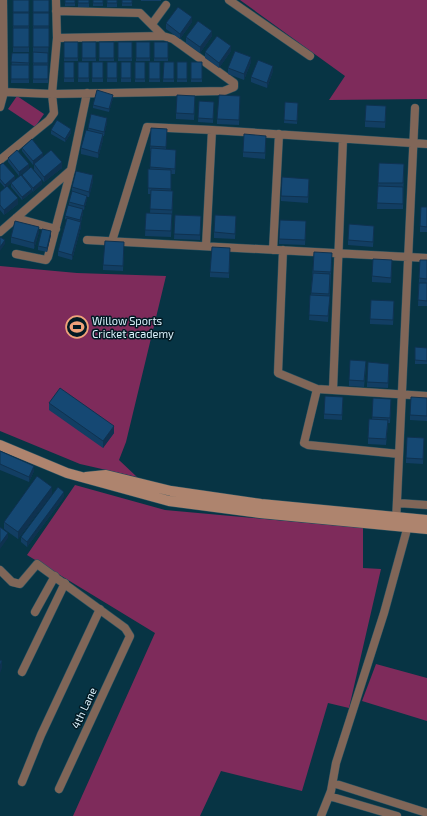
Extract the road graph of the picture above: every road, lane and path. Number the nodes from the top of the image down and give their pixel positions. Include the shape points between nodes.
1 (3, 0) edge
2 (56, 0) edge
3 (230, 0) edge
4 (166, 5) dead end
5 (56, 11) junction
6 (152, 24) junction
7 (163, 36) junction
8 (57, 38) junction
9 (310, 56) dead end
10 (4, 92) junction
11 (87, 93) junction
12 (52, 94) junction
13 (0, 107) edge
14 (415, 108) dead end
15 (212, 130) junction
16 (279, 134) junction
17 (343, 139) junction
18 (415, 144) junction
19 (427, 144) edge
20 (0, 160) edge
21 (71, 170) junction
22 (16, 218) junction
23 (56, 229) junction
24 (0, 232) edge
25 (88, 240) dead end
26 (112, 241) junction
27 (206, 246) junction
28 (273, 250) junction
29 (283, 250) junction
30 (340, 253) junction
31 (16, 254) dead end
32 (408, 257) junction
33 (427, 258) edge
34 (317, 389) junction
35 (333, 390) junction
36 (401, 394) junction
37 (427, 396) edge
38 (0, 445) edge
39 (399, 454) junction
40 (397, 504) junction
41 (427, 505) edge
42 (427, 520) edge
43 (396, 521) junction
44 (409, 522) junction
45 (427, 529) edge
46 (0, 570) edge
47 (55, 576) junction
48 (65, 583) junction
49 (100, 609) junction
50 (35, 612) dead end
51 (22, 672) dead end
52 (22, 782) dead end
53 (333, 783) junction
54 (58, 789) dead end
55 (329, 796) junction
56 (412, 812) edge
57 (427, 813) edge
58 (321, 816) edge
59 (397, 816) edge

1 - 10 street
2 - 5 street
3 - 9 street
4 - 6 street
5 - 6 street via 140,13
5 - 8 street
6 - 7 street
7 - 8 street
7 - 11 street via 172,39 228,78 234,83 234,87 224,91
8 - 12 street
10 - 12 street
10 - 13 street
11 - 12 street
11 - 21 street
12 - 20 street via 54,114
14 - 18 street
15 - 16 street
15 - 26 street via 147,127
15 - 27 street
16 - 17 street
16 - 28 street
17 - 18 street
17 - 30 street
18 - 19 street
18 - 32 street
21 - 22 street
21 - 23 street
22 - 23 street
22 - 24 street
23 - 31 street via 47,259
25 - 26 street
26 - 27 street
27 - 28 street
28 - 29 street
29 - 30 street
29 - 34 street via 278,373
30 - 32 street
30 - 35 street
32 - 33 street
32 - 36 street
34 - 35 street
34 - 39 street via 304,443
35 - 36 street
36 - 37 street
36 - 39 street
38 - 43 street via 66,473 169,501 260,513
39 - 40 street
40 - 41 street
40 - 43 street
42 - 44 street
43 - 44 street
44 - 45 street
44 - 53 street via 384,613 336,763
46 - 47 street via 12,582 20,584 37,564
47 - 48 street
47 - 50 street
48 - 49 street
48 - 51 street
49 - 52 street
49 - 54 street, 4th Lane via 125,628 130,636
53 - 55 street
53 - 56 street
55 - 58 street
55 - 59 street
56 - 57 street

